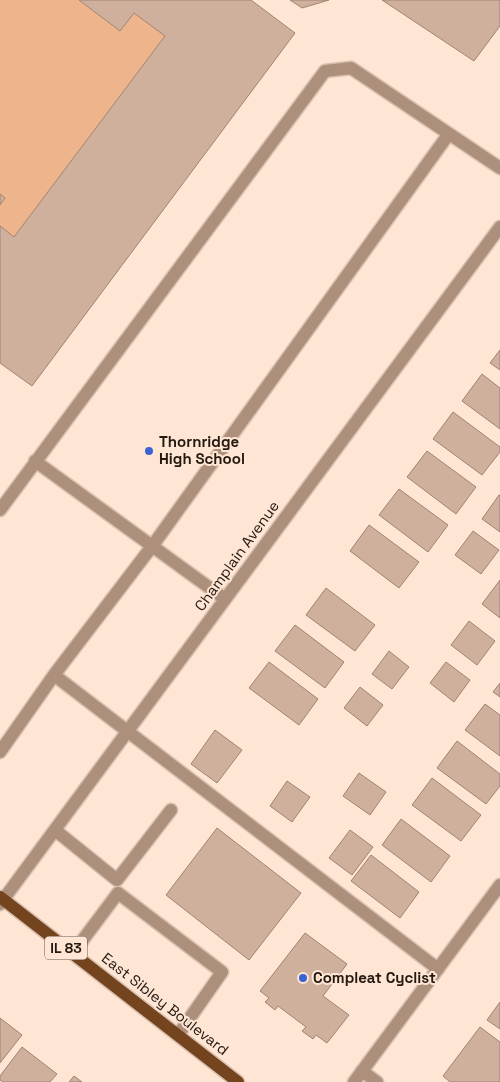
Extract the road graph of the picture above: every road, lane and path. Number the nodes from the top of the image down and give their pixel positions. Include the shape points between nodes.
1 (448, 135) junction
2 (500, 168) edge
3 (500, 226) edge
4 (35, 461) junction
5 (0, 510) edge
6 (153, 545) junction
7 (225, 599) junction
8 (54, 675) junction
9 (127, 732) junction
10 (0, 752) edge
11 (171, 810) dead end
12 (55, 830) junction
13 (117, 880) junction
14 (500, 885) edge
15 (118, 893) junction
16 (1, 900) edge
17 (73, 953) junction
18 (438, 969) junction
19 (178, 1035) junction
20 (362, 1071) junction
21 (238, 1082) edge
22 (354, 1082) edge
23 (377, 1082) edge

1 - 2 street
1 - 4 street via 351,68 325,71
1 - 6 street
3 - 7 street, Champlain Avenue
4 - 5 street
4 - 6 street
6 - 7 street
6 - 8 street
7 - 9 street, Champlain Avenue
8 - 9 street
8 - 10 street
9 - 12 street, Champlain Avenue
9 - 18 street
11 - 13 street
12 - 13 street
12 - 16 street, Champlain Avenue
13 - 15 street
14 - 18 street
15 - 17 street
15 - 19 street via 222,972
16 - 17 main road, East Sibley Boulevard / IL 83
17 - 19 main road, East Sibley Boulevard / IL 83
18 - 20 street
19 - 21 main road, East Sibley Boulevard / IL 83
20 - 22 street
20 - 23 street

